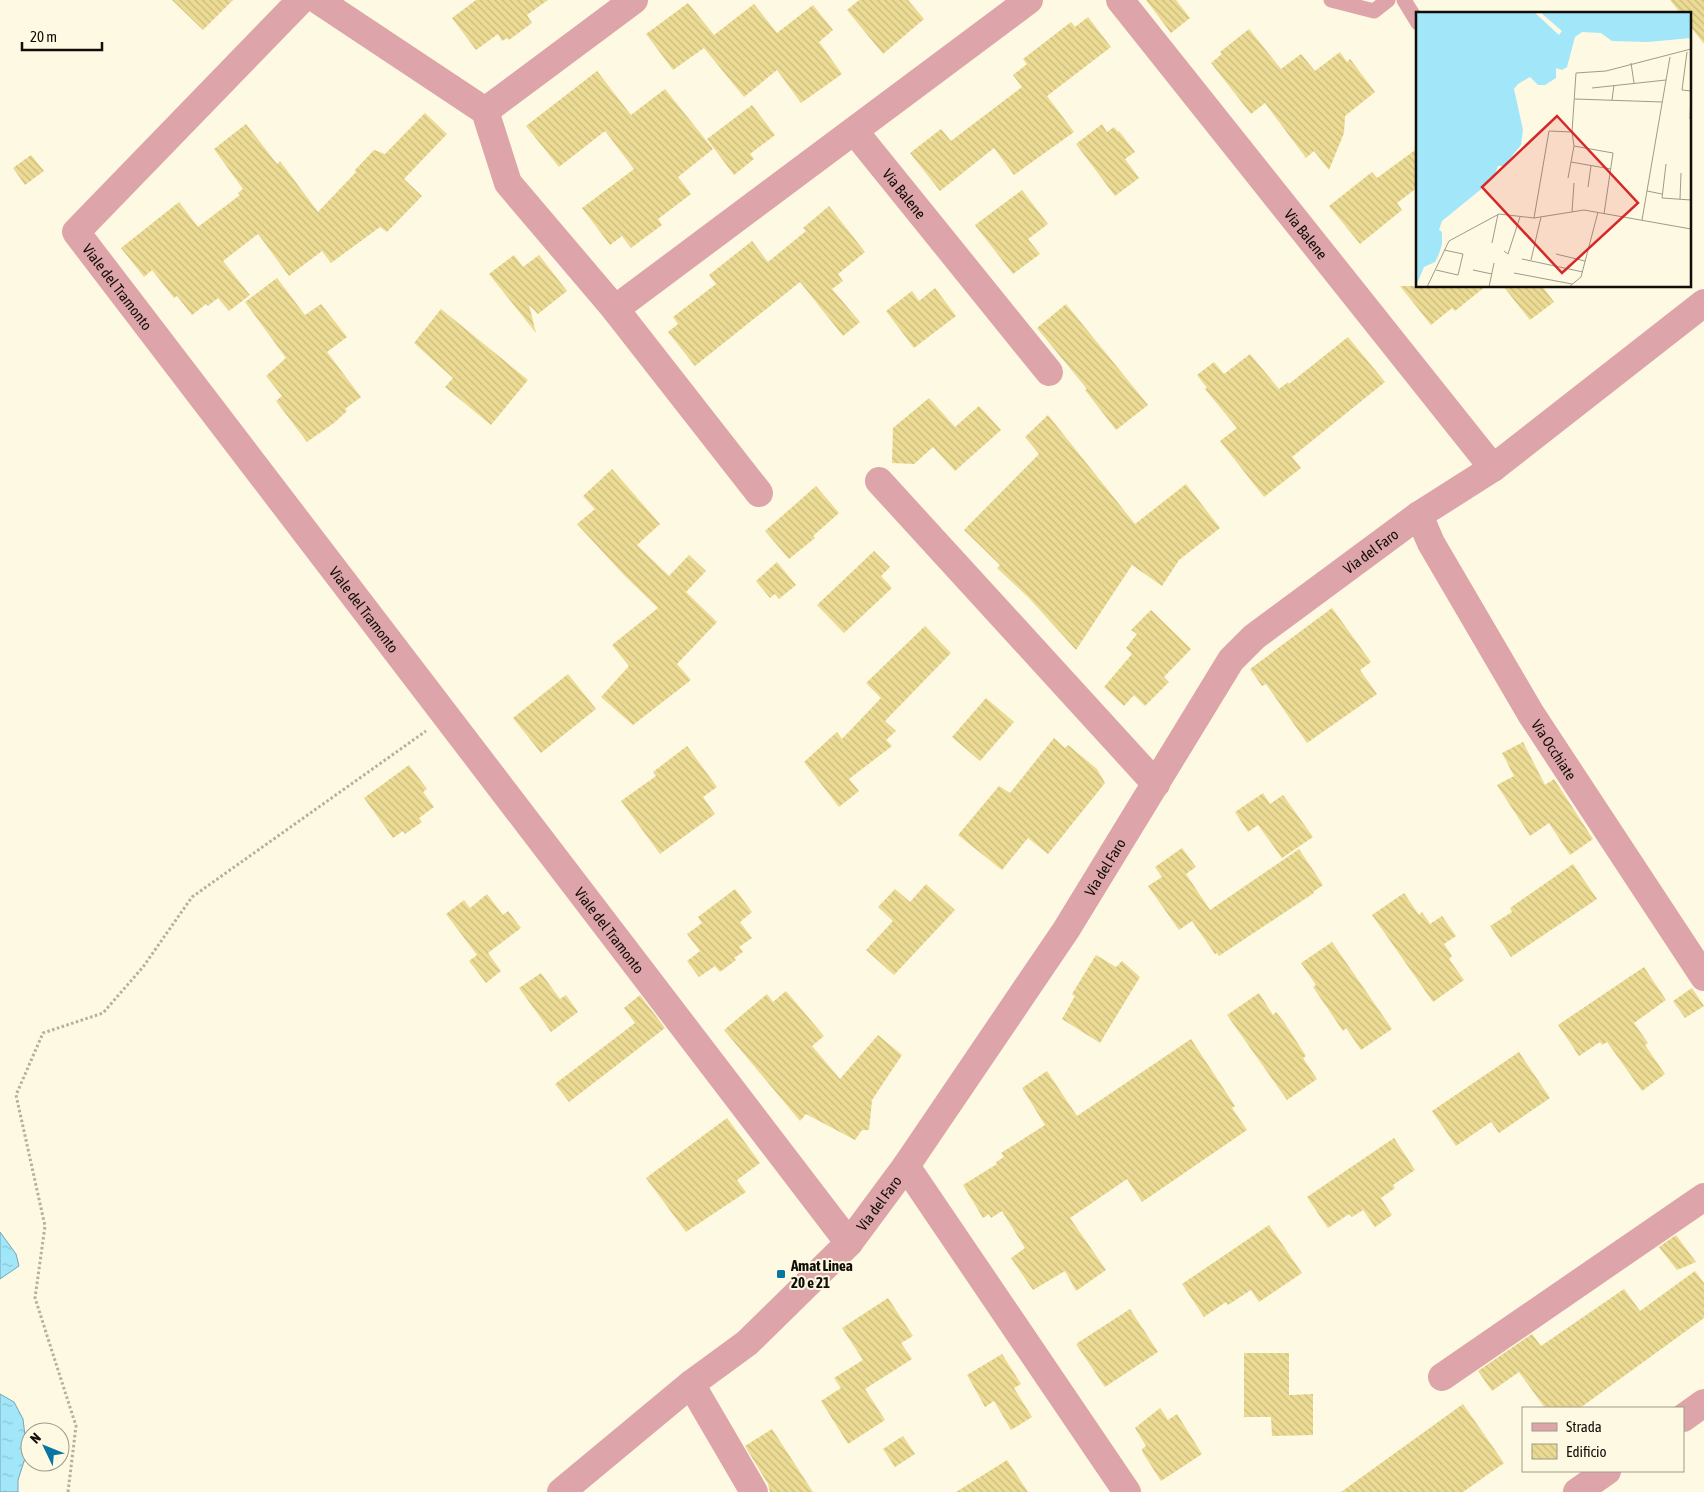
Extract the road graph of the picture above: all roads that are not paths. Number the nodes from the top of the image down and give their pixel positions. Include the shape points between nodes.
1 (301, 0) edge
2 (318, 0) edge
3 (634, 0) edge
4 (1029, 0) edge
5 (1120, 0) edge
6 (1331, 0) edge
7 (1388, 0) edge
8 (1404, 0) edge
9 (1416, 21) edge
10 (485, 111) junction
11 (855, 132) junction
12 (1704, 303) edge
13 (615, 309) junction
14 (1049, 372) dead end
15 (1493, 468) junction
16 (879, 482) dead end
17 (759, 493) dead end
18 (1419, 515) junction
19 (1156, 784) junction
20 (1704, 977) edge
21 (906, 1166) junction
22 (1704, 1197) edge
23 (849, 1243) junction
24 (1442, 1377) dead end
25 (691, 1384) junction
26 (1704, 1403) edge
27 (1684, 1417) edge
28 (1606, 1472) edge
29 (561, 1492) edge
30 (754, 1492) edge
31 (1127, 1492) edge
32 (1577, 1492) edge

1 - 23 street, Viale del Tramonto via 76,232
2 - 10 street
3 - 10 street
4 - 11 street
5 - 15 street, Via Balene
6 - 7 lane via 1374,11
8 - 9 lane
10 - 13 street via 508,184
11 - 13 street
11 - 14 street, Via Balene
12 - 15 street, Via del Faro
13 - 17 street
15 - 18 street, Via del Faro
16 - 19 street
18 - 19 street, Via del Faro via 1254,637 1231,660
18 - 20 street, Via Occhiate via 1431,543 1531,714
19 - 21 street, Via del Faro via 1066,930
21 - 23 street, Via del Faro
21 - 31 street
22 - 24 street
23 - 25 street, Via del Faro via 748,1343
25 - 29 street, Via del Faro
25 - 30 street
26 - 27 street
28 - 32 street

